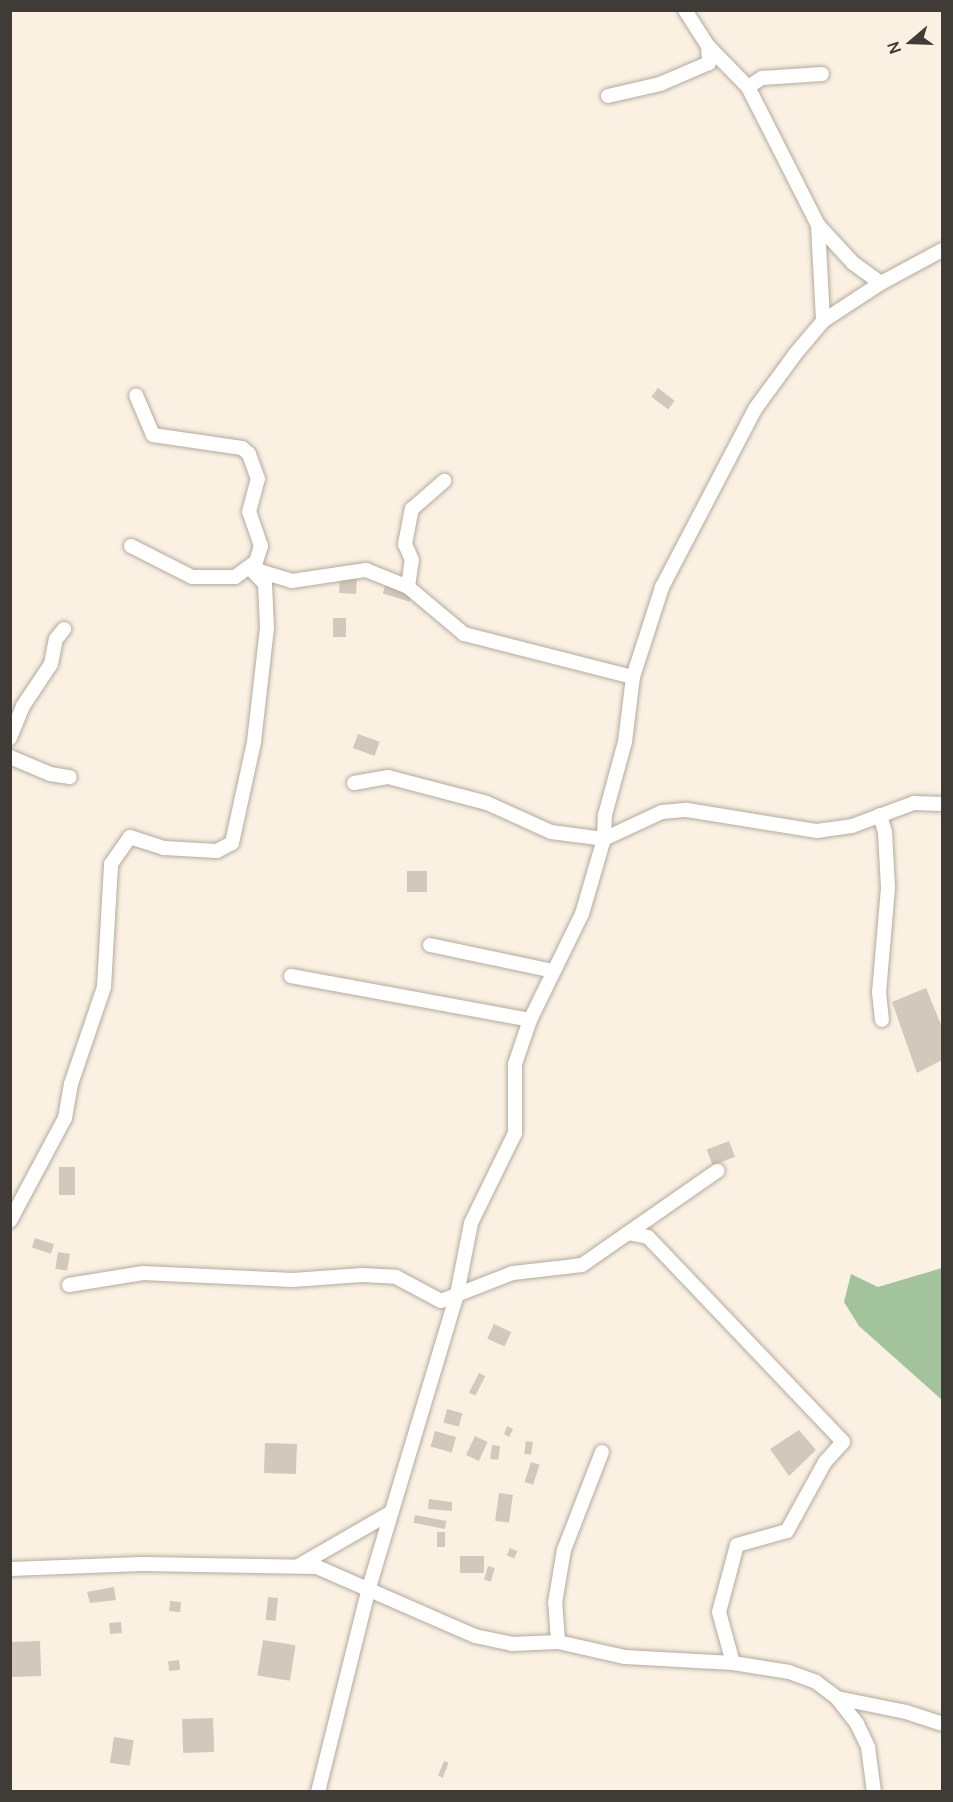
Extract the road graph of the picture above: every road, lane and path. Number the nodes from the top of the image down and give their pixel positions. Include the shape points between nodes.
1 (685, 10) edge
2 (708, 46) junction
3 (822, 74) dead end
4 (748, 87) junction
5 (608, 96) dead end
6 (818, 225) junction
7 (942, 250) edge
8 (880, 283) junction
9 (823, 321) junction
10 (136, 394) dead end
11 (444, 481) dead end
12 (131, 546) dead end
13 (251, 569) junction
14 (408, 587) junction
15 (64, 629) dead end
16 (633, 677) junction
17 (10, 738) edge
18 (10, 757) edge
19 (70, 777) dead end
20 (354, 783) dead end
21 (942, 804) edge
22 (880, 815) junction
23 (604, 839) junction
24 (430, 945) dead end
25 (553, 971) junction
26 (291, 976) dead end
27 (530, 1020) junction
28 (882, 1020) dead end
29 (717, 1171) dead end
30 (10, 1221) edge
31 (628, 1233) junction
32 (69, 1285) dead end
33 (457, 1294) junction
34 (602, 1452) dead end
35 (390, 1513) junction
36 (297, 1567) junction
37 (10, 1569) edge
38 (368, 1591) junction
39 (558, 1642) junction
40 (733, 1663) junction
41 (837, 1698) junction
42 (942, 1724) edge
43 (318, 1791) edge
44 (874, 1791) edge

1 - 2 street
2 - 4 street
2 - 5 street via 709,63 660,84
3 - 4 street via 762,78
4 - 6 street
6 - 8 street via 853,263
6 - 9 street
7 - 8 street
8 - 9 street
9 - 16 street via 755,409 662,587
10 - 13 street via 153,435 242,448 249,454 258,479 249,512 261,546
11 - 14 street via 412,509 405,544 412,560
12 - 13 street via 192,577 235,577
13 - 14 street via 292,581 366,570
13 - 30 street via 265,584 267,628 254,742 232,843 217,851 174,849 130,837 111,864 104,987 70,1084 65,1118
14 - 16 street via 464,634
15 - 17 street via 56,639 51,664 22,706
16 - 23 street via 625,742 606,815
18 - 19 street via 50,774
20 - 23 street via 388,777 487,803 551,832
21 - 22 street via 914,803
22 - 23 street via 852,826 817,831 687,810 662,812
22 - 28 street via 885,832 888,888 879,992
23 - 25 street via 582,914
24 - 25 street
25 - 27 street
26 - 27 street
27 - 33 street via 515,1064 514,1133 471,1222
29 - 31 street
31 - 33 street via 582,1265 513,1273
31 - 40 street via 648,1237 843,1442 825,1462 787,1531 737,1545 719,1612
32 - 33 street via 143,1274 293,1280 362,1275 396,1278 441,1301
33 - 35 street
34 - 39 street via 564,1551 555,1603
35 - 36 street
35 - 38 street
36 - 37 street via 142,1564
36 - 38 street via 317,1567
38 - 39 street via 475,1636 512,1644
38 - 43 street
39 - 40 street via 625,1657
40 - 41 street via 789,1672 816,1682
41 - 42 street
41 - 44 street via 868,1746

